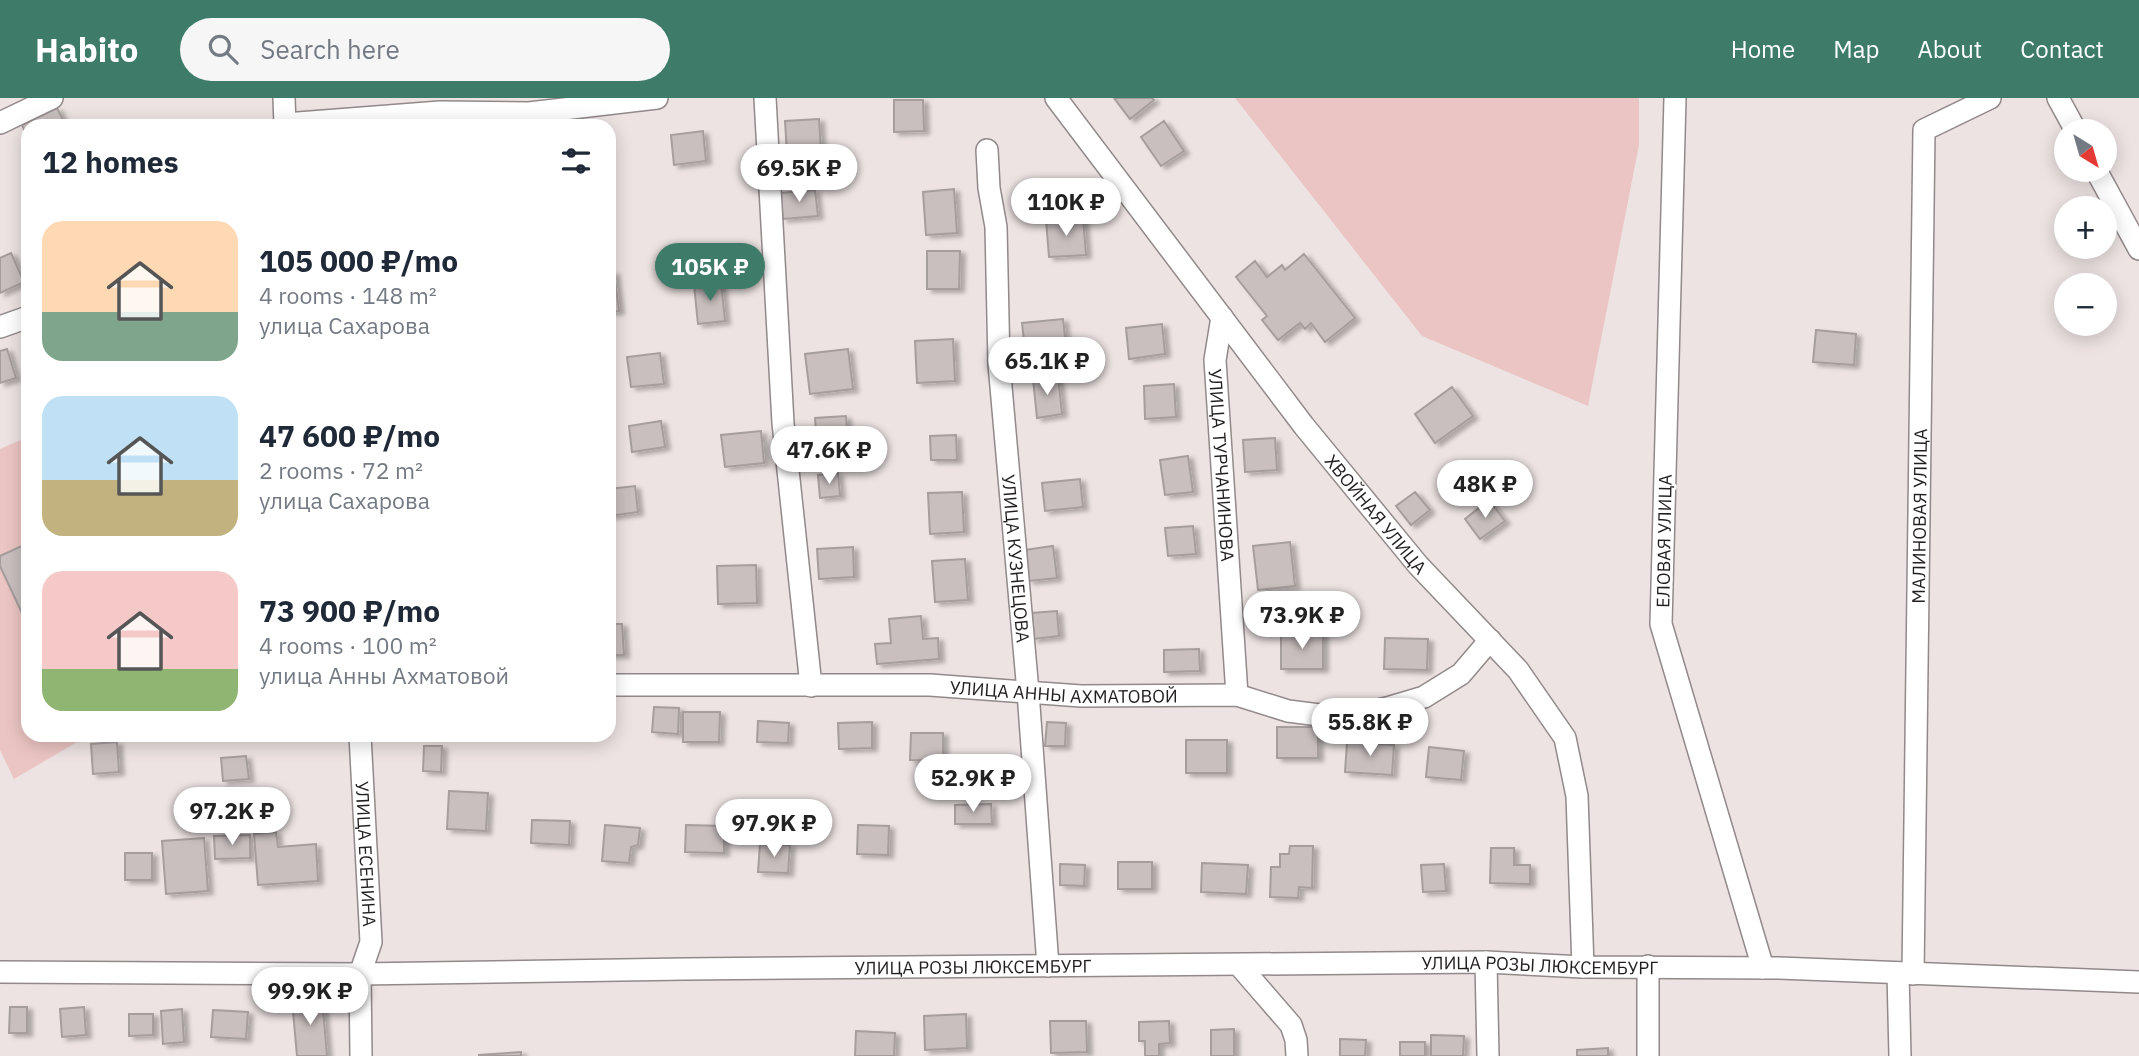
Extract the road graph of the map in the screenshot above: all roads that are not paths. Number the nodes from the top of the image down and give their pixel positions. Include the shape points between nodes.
1 (52, 98) edge
2 (284, 98) edge
3 (657, 98) edge
4 (765, 98) edge
5 (1056, 98) edge
6 (1675, 98) edge
7 (1990, 98) edge
8 (2058, 98) edge
9 (530, 112) edge
10 (285, 119) edge
11 (357, 119) edge
12 (2069, 119) edge
13 (0, 123) edge
14 (987, 150) dead end
15 (2103, 182) edge
16 (2139, 249) edge
17 (1222, 317) junction
18 (21, 320) edge
19 (0, 327) edge
20 (1490, 640) junction
21 (616, 685) edge
22 (811, 686) junction
23 (1028, 692) junction
24 (1237, 695) junction
25 (360, 742) edge
26 (1486, 962) junction
27 (1239, 965) junction
28 (1048, 966) junction
29 (1648, 966) junction
30 (1583, 967) junction
31 (1763, 968) junction
32 (0, 972) edge
33 (360, 974) junction
34 (1905, 974) junction
35 (2139, 982) edge
36 (361, 1056) edge
37 (1297, 1056) edge
38 (1488, 1056) edge
39 (1648, 1056) edge
40 (1900, 1056) edge

1 - 13 street
2 - 10 street
3 - 9 street
4 - 22 street via 783,423
5 - 17 street, ХВОЙНАЯ УЛИЦА
6 - 31 street, ЕЛОВАЯ УЛИЦА via 1661,624
7 - 34 street, МАЛИНОВАЯ УЛИЦА via 1924,130
8 - 12 street
9 - 11 street via 440,112
14 - 23 street, УЛИЦА КУЗНЕЦОВА via 996,227 999,364
15 - 16 street
17 - 20 street, ХВОЙНАЯ УЛИЦА via 1409,554
17 - 24 street, УЛИЦА ТУРЧАНИНОВА via 1216,360
18 - 19 street
20 - 24 street, УЛИЦА АННЫ АХМАТОВОЙ via 1461,674 1424,697 1343,718 1288,711
20 - 30 street, ХВОЙНАЯ УЛИЦА via 1518,670 1565,738 1577,796
21 - 22 street, УЛИЦА АННЫ АХМАТОВОЙ
22 - 23 street, УЛИЦА АННЫ АХМАТОВОЙ via 930,685
23 - 24 street, УЛИЦА АННЫ АХМАТОВОЙ
23 - 28 street, УЛИЦА КУЗНЕЦОВА
25 - 33 street, УЛИЦА ЕСЕНИНА via 370,942
26 - 27 street, УЛИЦА РОЗЫ ЛЮКСЕМБУРГ
26 - 30 street, УЛИЦА РОЗЫ ЛЮКСЕМБУРГ
26 - 38 street
27 - 28 street, УЛИЦА РОЗЫ ЛЮКСЕМБУРГ
27 - 37 street via 1291,1026
28 - 33 street, УЛИЦА РОЗЫ ЛЮКСЕМБУРГ
29 - 30 street, УЛИЦА РОЗЫ ЛЮКСЕМБУРГ
29 - 31 street, УЛИЦА РОЗЫ ЛЮКСЕМБУРГ
29 - 39 street
31 - 34 street, УЛИЦА РОЗЫ ЛЮКСЕМБУРГ
32 - 33 street, УЛИЦА РОЗЫ ЛЮКСЕМБУРГ
33 - 36 street, УЛИЦА ЕСЕНИНА
34 - 35 street, УЛИЦА РОЗЫ ЛЮКСЕМБУРГ
34 - 40 street

